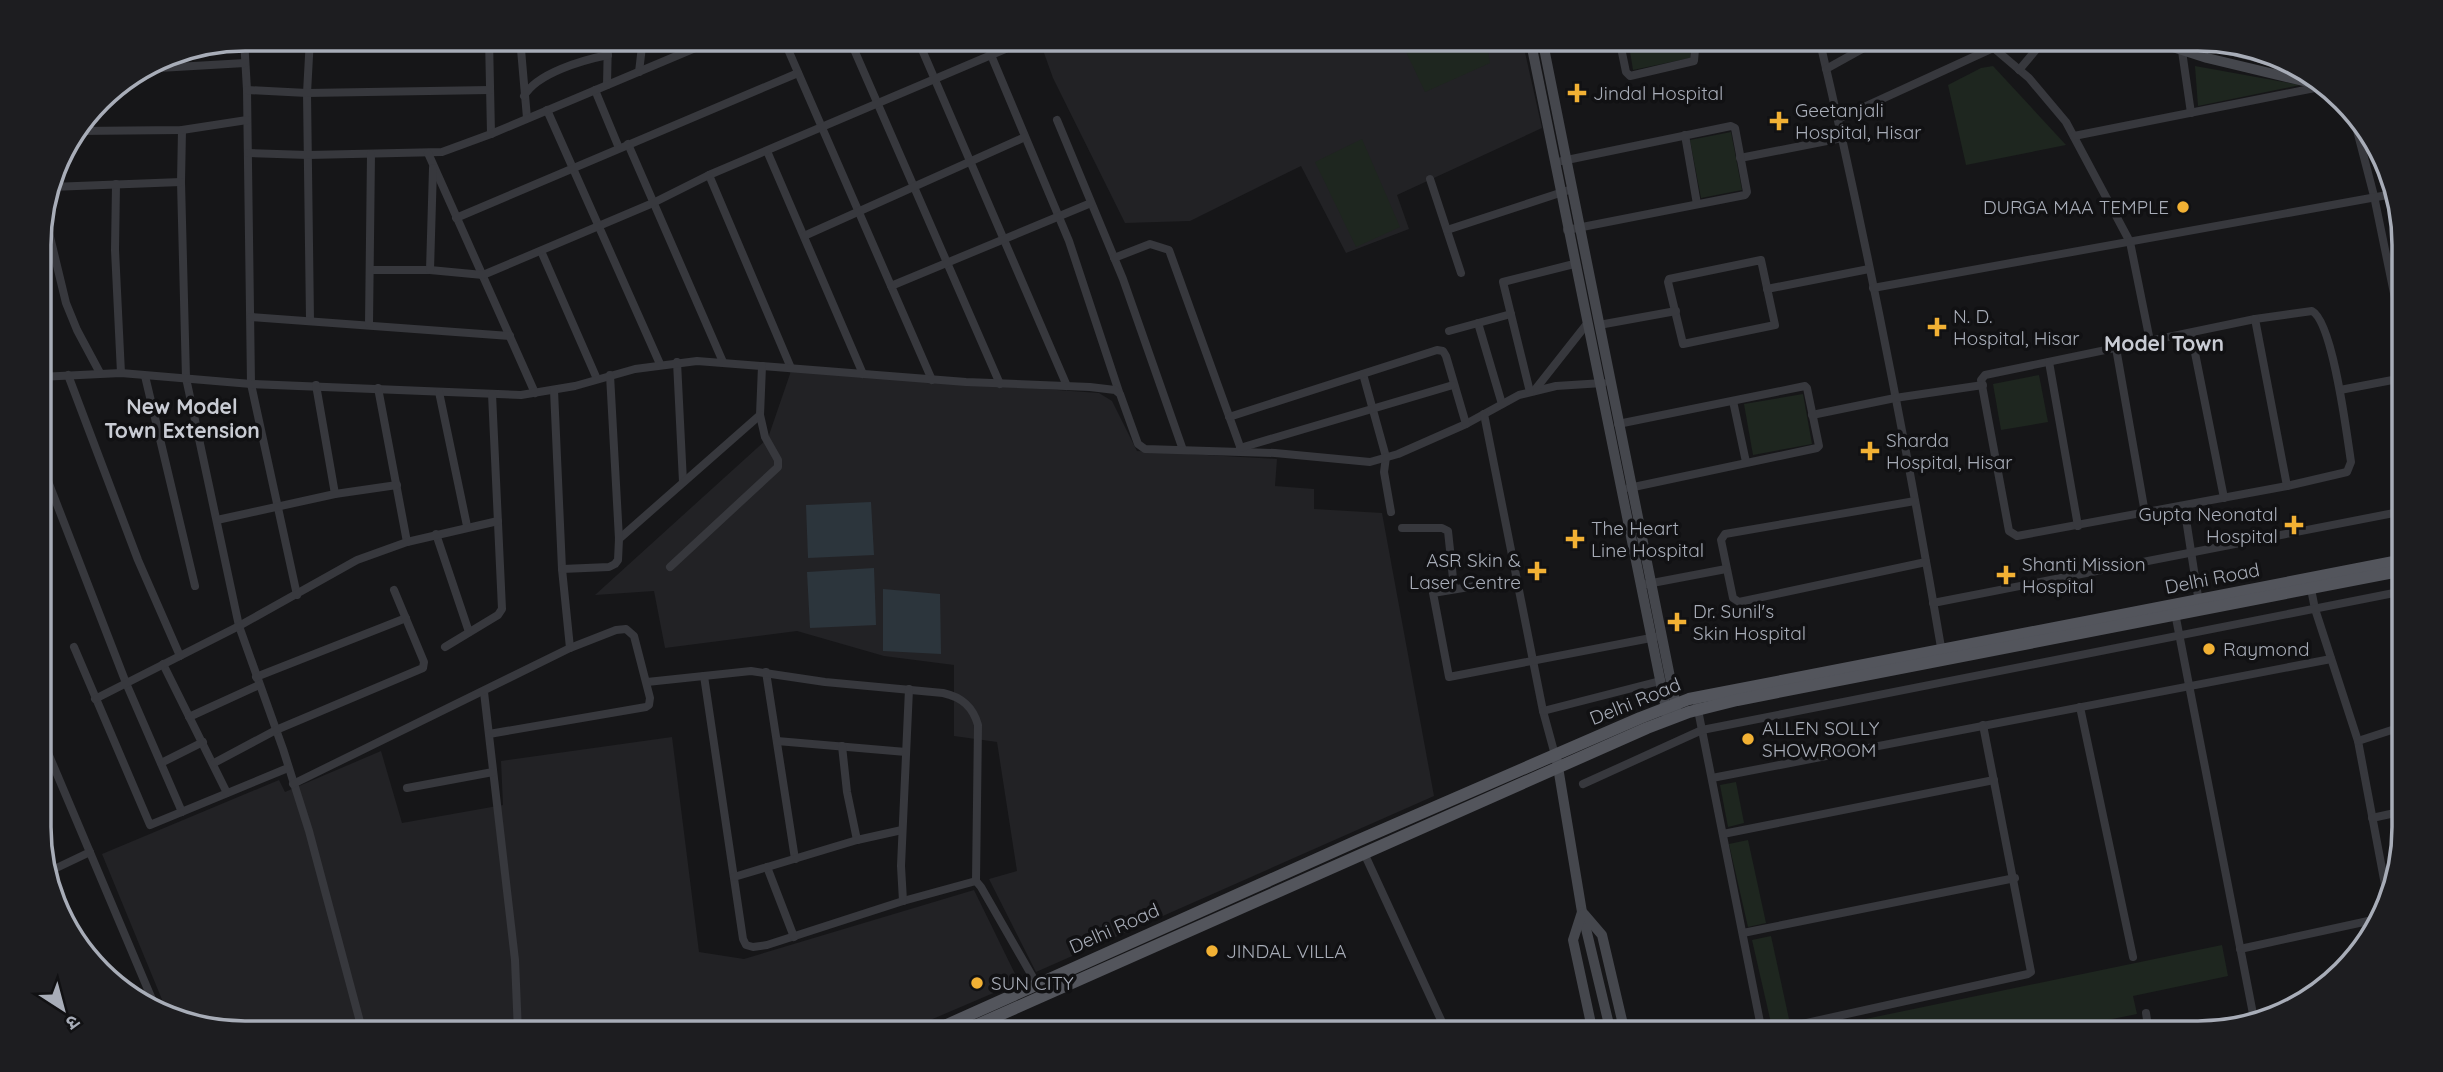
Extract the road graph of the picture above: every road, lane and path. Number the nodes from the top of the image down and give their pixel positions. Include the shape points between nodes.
1 (244, 51) edge
2 (309, 51) edge
3 (489, 51) edge
4 (521, 51) edge
5 (608, 51) edge
6 (641, 51) edge
7 (684, 51) edge
8 (789, 51) edge
9 (855, 51) edge
10 (922, 51) edge
11 (990, 51) edge
12 (1000, 51) edge
13 (1533, 51) edge
14 (1545, 51) edge
15 (1622, 51) edge
16 (1694, 51) edge
17 (1822, 51) edge
18 (1859, 51) edge
19 (1986, 51) edge
20 (1997, 51) edge
21 (2035, 51) edge
22 (2182, 51) joint
23 (2230, 53) edge
24 (608, 55) junction
25 (991, 55) junction
26 (245, 63) junction
27 (2231, 63) junction
28 (168, 67) edge
29 (1826, 69) junction
30 (2019, 70) junction
31 (639, 72) junction
32 (798, 73) junction
33 (934, 79) junction
34 (2302, 82) edge
35 (607, 85) junction
36 (2311, 88) edge
37 (247, 90) junction
38 (490, 90) junction
39 (595, 90) junction
40 (307, 93) junction
41 (524, 96) junction
42 (877, 104) junction
43 (547, 110) junction
44 (2191, 113) junction
45 (527, 118) junction
46 (1838, 119) junction
47 (247, 120) junction
48 (1056, 120) dead end
49 (822, 127) junction
50 (182, 130) junction
51 (88, 131) edge
52 (491, 134) junction
53 (1685, 135) junction
54 (2074, 136) junction
55 (1026, 137) junction
56 (2359, 137) edge
57 (1842, 138) junction
58 (624, 146) junction
59 (767, 151) junction
60 (248, 153) junction
61 (428, 153) junction
62 (370, 154) junction
63 (308, 155) junction
64 (1740, 158) junction
65 (1566, 159) junction
66 (970, 161) junction
67 (1554, 162) junction
68 (433, 165) junction
69 (572, 168) junction
70 (709, 175) junction
71 (1430, 179) dead end
72 (181, 183) junction
73 (116, 184) junction
74 (913, 186) junction
75 (60, 187) edge
76 (1572, 189) junction
77 (1560, 193) junction
78 (2386, 194) edge
79 (2374, 196) junction
80 (653, 203) junction
81 (1091, 203) junction
82 (1697, 204) junction
83 (858, 211) junction
84 (1059, 217) junction
85 (456, 218) junction
86 (598, 227) junction
87 (1580, 228) junction
88 (1447, 230) junction
89 (1567, 230) junction
90 (804, 236) junction
91 (1004, 240) junction
92 (51, 241) edge
93 (2130, 242) junction
94 (541, 251) junction
95 (1114, 258) junction
96 (947, 263) junction
97 (1574, 264) junction
98 (1869, 269) junction
99 (370, 270) junction
100 (430, 270) junction
101 (1461, 273) dead end
102 (483, 275) junction
103 (2392, 284) edge
104 (891, 286) junction
105 (1873, 288) junction
106 (1767, 289) junction
107 (1676, 311) junction
108 (1511, 314) junction
109 (251, 317) junction
110 (2255, 319) junction
111 (310, 320) junction
112 (1478, 323) junction
113 (369, 324) junction
114 (1586, 325) junction
115 (1599, 325) junction
116 (1449, 331) dead end
117 (2191, 333) junction
118 (510, 336) junction
119 (2150, 341) junction
120 (2116, 348) junction
121 (677, 362) junction
122 (723, 362) junction
123 (2049, 362) junction
124 (660, 364) junction
125 (762, 366) junction
126 (792, 368) junction
127 (100, 373) junction
128 (121, 373) junction
129 (863, 374) junction
130 (1363, 374) junction
131 (68, 375) junction
132 (610, 375) junction
133 (51, 376) edge
134 (145, 376) junction
135 (186, 378) junction
136 (597, 379) junction
137 (2392, 379) edge
138 (932, 380) junction
139 (1000, 383) junction
140 (1604, 383) junction
141 (251, 384) junction
142 (316, 385) junction
143 (1454, 385) junction
144 (1983, 385) junction
145 (1067, 386) junction
146 (378, 388) junction
147 (554, 390) junction
148 (2340, 390) junction
149 (439, 392) junction
150 (1119, 392) junction
151 (1532, 392) junction
152 (535, 393) junction
153 (492, 394) junction
154 (1895, 398) junction
155 (1733, 401) junction
156 (1502, 404) junction
157 (1372, 409) junction
158 (1483, 414) junction
159 (760, 415) junction
160 (1812, 415) junction
161 (1229, 417) junction
162 (1465, 424) junction
163 (1618, 424) junction
164 (1183, 450) junction
165 (1241, 450) junction
166 (1386, 457) junction
167 (1746, 462) junction
168 (683, 482) junction
169 (397, 485) junction
170 (51, 486) edge
171 (2287, 486) junction
172 (1625, 489) junction
173 (335, 494) junction
174 (2224, 498) junction
175 (1915, 501) junction
176 (2184, 506) junction
177 (276, 508) junction
178 (1391, 512) dead end
179 (2145, 513) junction
180 (2392, 513) edge
181 (217, 520) junction
182 (498, 521) junction
183 (467, 526) junction
184 (2078, 526) junction
185 (1402, 528) dead end
186 (436, 534) junction
187 (619, 540) junction
188 (407, 542) junction
189 (2192, 553) junction
190 (1926, 562) junction
191 (2392, 563) edge
192 (670, 567) dead end
193 (562, 569) junction
194 (1727, 569) junction
195 (2392, 572) edge
196 (1517, 579) junction
197 (1645, 584) junction
198 (195, 586) dead end
199 (1454, 588) junction
200 (2311, 589) junction
201 (394, 590) dead end
202 (2392, 594) edge
203 (297, 595) junction
204 (1933, 603) junction
205 (2199, 606) junction
206 (2315, 609) junction
207 (2174, 610) junction
208 (406, 618) junction
209 (239, 626) junction
210 (469, 632) junction
211 (2179, 636) junction
212 (1656, 637) junction
213 (74, 647) dead end
214 (445, 647) dead end
215 (570, 648) junction
216 (1942, 655) junction
217 (180, 656) junction
218 (2331, 659) junction
219 (1533, 661) junction
220 (163, 664) junction
221 (766, 672) junction
222 (704, 676) junction
223 (257, 681) junction
224 (647, 681) junction
225 (1660, 681) junction
226 (126, 683) junction
227 (2188, 686) junction
228 (909, 689) junction
229 (484, 692) junction
230 (96, 699) junction
231 (1697, 704) junction
232 (2080, 707) junction
233 (1543, 711) junction
234 (1671, 712) junction
235 (189, 717) junction
236 (1983, 726) junction
237 (276, 730) junction
238 (1702, 730) junction
239 (2392, 730) edge
240 (489, 734) junction
241 (777, 741) junction
242 (2358, 741) junction
243 (203, 743) junction
244 (842, 746) junction
245 (906, 752) junction
246 (51, 761) edge
247 (1557, 761) junction
248 (214, 762) junction
249 (161, 764) junction
250 (288, 768) junction
251 (493, 772) junction
252 (1712, 778) junction
253 (1994, 780) junction
254 (293, 784) junction
255 (1583, 784) dead end
256 (407, 788) dead end
257 (227, 793) junction
258 (182, 812) junction
259 (2392, 814) edge
260 (2372, 818) junction
261 (902, 830) junction
262 (1723, 834) junction
263 (857, 841) junction
264 (90, 852) junction
265 (1364, 853) junction
266 (795, 859) junction
267 (767, 867) junction
268 (55, 869) edge
269 (734, 877) junction
270 (2015, 878) junction
271 (976, 881) junction
272 (2384, 881) edge
273 (904, 901) junction
274 (1582, 912) junction
275 (2368, 921) edge
276 (1743, 933) junction
277 (794, 937) junction
278 (2240, 948) junction
279 (2133, 957) dead end
280 (1040, 990) junction
281 (151, 996) edge
282 (2146, 1013) dead end
283 (2253, 1013) edge
284 (360, 1021) edge
285 (518, 1021) edge
286 (960, 1021) edge
287 (981, 1021) edge
288 (1441, 1021) edge
289 (1590, 1021) edge
290 (1608, 1021) edge
291 (1622, 1021) edge
292 (1760, 1021) edge
293 (1816, 1021) edge
294 (2147, 1021) edge

1 - 26 street
2 - 40 street
3 - 38 street
4 - 41 street
5 - 24 street
6 - 31 street
7 - 31 street
8 - 32 street
9 - 42 street
10 - 33 street
11 - 25 street
12 - 25 street
13 - 67 main road
14 - 65 main road
15 - 16 street via 1630,76 1693,61
17 - 29 street
18 - 29 street
19 - 46 street
20 - 30 street
21 - 30 street
22 - 27 main road
22 - 44 street
23 - 27 street
24 - 35 street
24 - 41 street via 550,75
25 - 33 street
25 - 55 street
26 - 28 street
26 - 37 street
27 - 34 main road
29 - 46 street
30 - 54 street
31 - 35 street
32 - 49 street
32 - 58 street
33 - 42 street
33 - 66 street
35 - 39 street
36 - 44 street
37 - 40 street
37 - 47 street
38 - 40 street
38 - 52 street
39 - 43 street
39 - 58 street
40 - 63 street
41 - 45 street
42 - 49 street
42 - 74 street
43 - 45 street
43 - 69 street
44 - 54 street
45 - 52 street
46 - 57 street
47 - 50 street
47 - 60 street
48 - 81 street
49 - 59 street
49 - 83 street
50 - 51 street
50 - 72 street
52 - 61 street
53 - 64 street via 1734,126
53 - 65 street
53 - 82 street
54 - 93 street
55 - 66 street
55 - 84 street
56 - 79 street
57 - 64 street
57 - 98 street
58 - 69 street
58 - 80 street
59 - 70 street
59 - 90 street
60 - 63 street
60 - 109 street
61 - 62 street
61 - 68 street
62 - 63 street
62 - 99 street
63 - 111 street
64 - 82 street via 1747,194
65 - 67 street
65 - 76 main road
66 - 74 street
66 - 91 street
67 - 77 main road
68 - 85 street
68 - 100 street
69 - 85 street
69 - 86 street
70 - 80 street
70 - 126 street
71 - 88 street
72 - 73 street
72 - 135 street
73 - 75 street
73 - 128 street
74 - 83 street
74 - 96 street
76 - 77 street
76 - 87 main road
77 - 88 street
77 - 89 main road
78 - 79 street
79 - 93 street
79 - 103 street
80 - 86 street
80 - 122 street
81 - 84 street
81 - 95 street
82 - 87 street
83 - 90 street
83 - 104 street
84 - 91 street
84 - 150 street
85 - 102 street
86 - 94 street
86 - 124 street
87 - 89 street
87 - 115 main road
88 - 101 street
89 - 97 main road
90 - 129 street
91 - 96 street
91 - 145 street
92 - 127 street via 66,303
93 - 105 street
93 - 119 street
94 - 102 street
94 - 136 street
95 - 161 street via 1150,244 1169,250
95 - 164 street
96 - 104 street
96 - 139 street
97 - 108 street via 1505,280
97 - 114 main road
98 - 105 street
98 - 106 street
99 - 100 street
99 - 113 street
100 - 102 street
102 - 118 street
104 - 138 street
105 - 154 street
106 - 107 street via 1760,260 1671,278 1668,282
106 - 107 street via 1772,327 1686,345 1681,341
107 - 115 street
108 - 112 street
108 - 151 street
109 - 111 street
109 - 141 street
110 - 117 street
110 - 148 street via 2318,314
110 - 171 street
111 - 113 street
112 - 116 street
112 - 156 street
113 - 118 street
114 - 140 main road
114 - 151 street
115 - 140 main road
117 - 119 street
117 - 174 street
118 - 152 street
119 - 120 street
120 - 123 street
120 - 179 street
121 - 122 street
121 - 124 street
121 - 168 street
122 - 125 street
123 - 144 street via 1985,375
123 - 184 street
124 - 132 street
125 - 126 street
125 - 159 street
126 - 129 street
127 - 128 street
127 - 131 street
128 - 134 street
129 - 138 street
130 - 143 street via 1437,350 1443,351
130 - 157 street
130 - 161 street
131 - 133 street
131 - 217 street
132 - 136 street
132 - 187 street
134 - 135 street
134 - 198 street
135 - 141 street
135 - 181 street
136 - 147 street
137 - 148 street
138 - 139 street
139 - 145 street
140 - 151 street
140 - 163 main road
140 - 172 main road
141 - 142 street
141 - 177 street
142 - 146 street
142 - 173 street
143 - 157 street
143 - 162 street
144 - 154 street
144 - 184 street via 2009,531 2017,536
145 - 150 street
146 - 149 street
146 - 169 street
147 - 152 street
147 - 193 street
148 - 171 street via 2350,469
149 - 153 street
149 - 183 street
150 - 164 street via 1141,447
151 - 156 street
152 - 153 street
153 - 182 street
154 - 160 street
154 - 175 street
155 - 160 street via 1805,386
155 - 163 street
155 - 167 street
156 - 158 street
157 - 165 street
157 - 166 street
158 - 162 street
158 - 196 street
159 - 168 street
159 - 192 street via 778,467
160 - 167 street via 1817,448
161 - 165 street
162 - 166 street
163 - 172 main road
164 - 165 street
165 - 166 street via 1361,462
166 - 178 street
167 - 172 street
168 - 187 street
169 - 173 street
169 - 188 street
170 - 226 street
171 - 174 street
172 - 197 main road
173 - 177 street
174 - 176 street
175 - 190 street
175 - 194 street via 1725,534 1721,540
176 - 179 street
176 - 189 street
177 - 181 street
177 - 203 street
179 - 184 street
180 - 189 street
181 - 209 street
182 - 183 street
182 - 210 street via 502,612
183 - 186 street
185 - 199 street via 1448,531
186 - 188 street
186 - 210 street
187 - 193 street via 618,560 612,566
188 - 203 street via 357,560
189 - 204 street
189 - 205 street
190 - 194 street via 1739,602 1733,598
190 - 204 street
191 - 205 main road, Delhi Road
193 - 215 street
194 - 197 street
195 - 200 main road, Delhi Road
196 - 199 street
196 - 219 street
197 - 212 main road
199 - 219 street via 1432,595 1449,677
200 - 205 main road, Delhi Road
200 - 206 street
201 - 208 street
202 - 206 street
203 - 209 street
204 - 216 street
205 - 207 main road, Delhi Road
206 - 211 street
206 - 218 street
207 - 211 street
207 - 216 main road, Delhi Road
208 - 223 street
208 - 237 street via 424,662 421,670
209 - 217 street
209 - 223 street
210 - 214 street
211 - 227 street
211 - 238 street
212 - 219 street
212 - 225 main road
212 - 234 main road
213 - 230 street
215 - 224 street via 626,629 634,636
215 - 229 street
216 - 231 main road, Delhi Road
217 - 220 street
218 - 227 street
218 - 242 street
219 - 233 street
220 - 226 street
220 - 235 street
221 - 222 street
221 - 228 street
221 - 241 street
222 - 224 street
222 - 269 street
223 - 235 street
223 - 237 street
224 - 240 street via 650,702 646,707
225 - 233 street
225 - 234 main road
226 - 230 street
226 - 249 street
227 - 232 street
227 - 278 street
228 - 245 street
228 - 271 street via 954,695 974,712 978,725
229 - 240 street
229 - 254 street
230 - 258 street via 149,824
231 - 234 main road, Delhi Road
231 - 238 street
232 - 236 street
232 - 279 street
233 - 247 street
234 - 247 main road, Delhi Road
235 - 243 street
236 - 252 street
236 - 253 street
237 - 248 street
237 - 250 street
238 - 252 street
238 - 255 street
239 - 242 street
240 - 251 street
241 - 244 street
241 - 266 street
242 - 260 street
243 - 248 street
243 - 249 street
244 - 245 street
244 - 263 street
245 - 261 street
246 - 264 street
247 - 265 main road, Delhi Road
247 - 274 main road
247 - 280 main road, Delhi Road
248 - 257 street
249 - 258 street
250 - 254 street
250 - 257 street
251 - 256 street
251 - 285 street
252 - 262 street
253 - 262 street
253 - 270 street
254 - 284 street
257 - 258 street
259 - 260 street
260 - 272 street
261 - 263 street
261 - 273 street
262 - 276 street
263 - 266 street
264 - 268 street
264 - 281 street
265 - 280 main road, Delhi Road
265 - 288 street
266 - 267 street
267 - 269 street
267 - 277 street
269 - 277 street via 746,946
270 - 276 street
270 - 293 street via 2032,969 2028,974
271 - 273 street
271 - 280 street
273 - 277 street
274 - 289 main road via 1573,940
274 - 290 main road
274 - 291 main road via 1602,934
275 - 278 street
276 - 292 street
278 - 283 street
280 - 286 main road, Delhi Road
280 - 287 main road, Delhi Road
282 - 294 street

